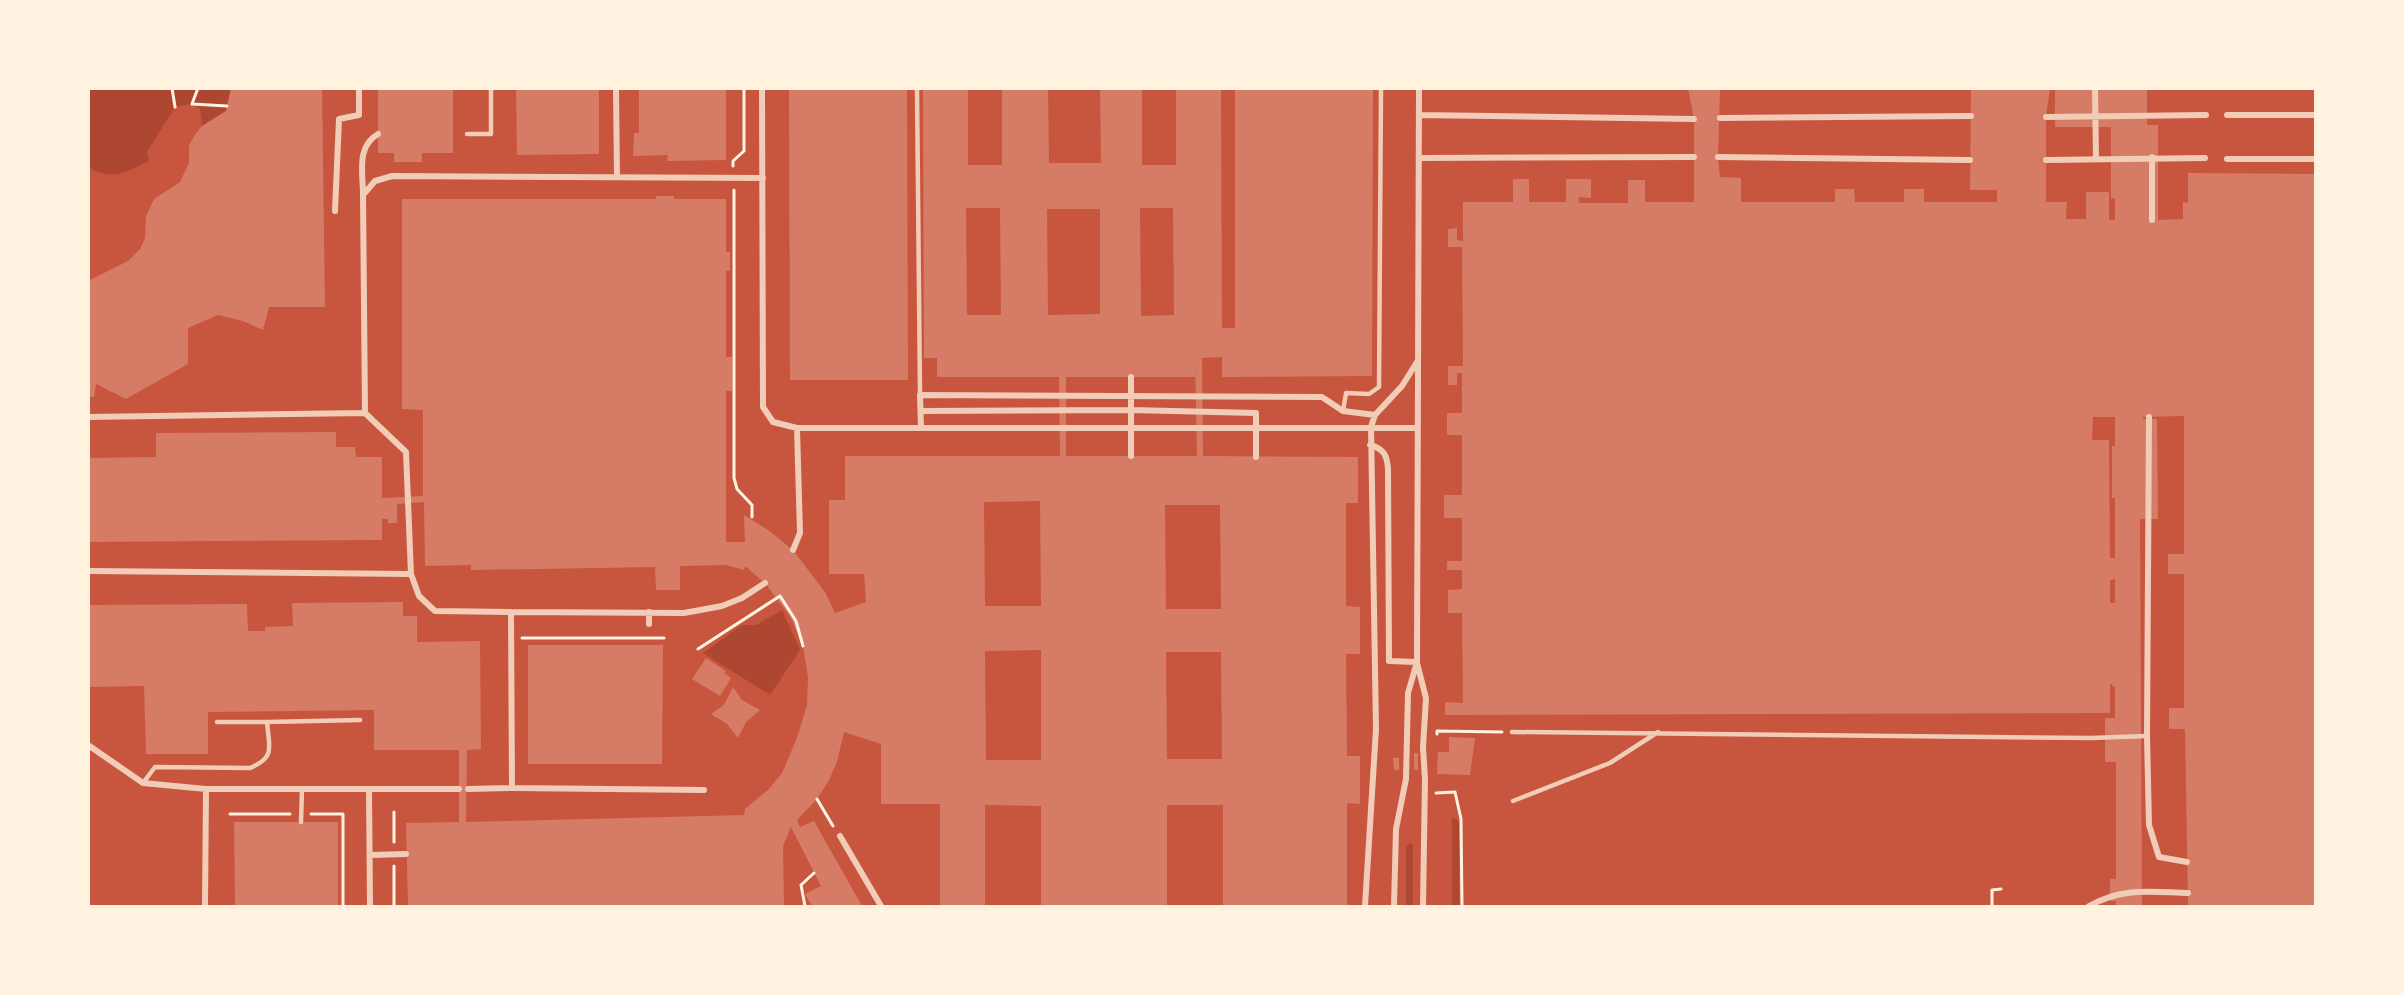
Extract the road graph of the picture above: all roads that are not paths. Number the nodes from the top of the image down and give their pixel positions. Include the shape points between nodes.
1 (359, 88) edge
2 (491, 88) edge
3 (616, 88) edge
4 (762, 88) edge
5 (917, 88) edge
6 (1381, 88) edge
7 (1419, 88) edge
8 (2095, 88) edge
9 (1419, 115) junction
10 (2096, 115) junction
11 (2227, 115) dead end
12 (2316, 115) edge
13 (1971, 116) dead end
14 (2206, 116) dead end
15 (2046, 117) dead end
16 (1694, 118) dead end
17 (1720, 118) dead end
18 (378, 134) dead end
19 (467, 134) dead end
20 (1694, 157) dead end
21 (1718, 157) dead end
22 (2152, 157) junction
23 (1419, 158) junction
24 (2205, 158) dead end
25 (2096, 159) junction
26 (2227, 159) dead end
27 (2316, 159) edge
28 (1970, 160) dead end
29 (2046, 160) dead end
30 (618, 177) junction
31 (763, 178) junction
32 (363, 195) junction
33 (335, 211) dead end
34 (2151, 220) dead end
35 (1417, 362) junction
36 (1131, 377) dead end
37 (920, 394) junction
38 (1131, 410) junction
39 (921, 411) junction
40 (1343, 411) junction
41 (365, 413) junction
42 (1375, 415) junction
43 (88, 417) edge
44 (2149, 417) dead end
45 (921, 427) junction
46 (1371, 427) junction
47 (796, 428) junction
48 (1418, 428) junction
49 (1370, 445) junction
50 (1131, 456) dead end
51 (1256, 457) dead end
52 (793, 550) dead end
53 (88, 571) edge
54 (411, 574) junction
55 (765, 583) dead end
56 (511, 612) junction
57 (649, 612) junction
58 (649, 624) dead end
59 (1416, 662) junction
60 (360, 720) dead end
61 (217, 722) dead end
62 (267, 722) junction
63 (1512, 732) road end
64 (1658, 732) junction
65 (2146, 736) junction
66 (88, 745) edge
67 (142, 783) junction
68 (512, 788) junction
69 (206, 789) junction
70 (302, 789) junction
71 (369, 789) junction
72 (459, 789) dead end
73 (468, 789) dead end
74 (704, 790) dead end
75 (1513, 801) dead end
76 (302, 822) dead end
77 (840, 836) road end
78 (406, 854) dead end
79 (370, 855) junction
80 (2187, 862) dead end
81 (2188, 893) dead end
82 (205, 906) edge
83 (370, 906) edge
84 (881, 906) edge
85 (1365, 906) edge
86 (1394, 906) edge
87 (1423, 906) edge
88 (2089, 906) edge

1 - 33 street via 359,115 339,119
2 - 19 lane via 491,134
3 - 30 street
4 - 31 street
5 - 37 lane
6 - 40 lane via 1380,387 1369,394 1346,393
7 - 9 street
8 - 10 street
9 - 16 street
9 - 23 street
10 - 14 street
10 - 15 street
10 - 25 street
11 - 12 street
13 - 17 street
18 - 32 street via 368,139 363,148
20 - 23 street
21 - 28 street
22 - 24 street
22 - 25 street
22 - 34 street
23 - 35 street
25 - 29 street
26 - 27 street
30 - 31 street
30 - 32 street via 392,176 375,181
31 - 47 street via 763,407 773,422
32 - 41 street
35 - 42 street via 1402,386
35 - 48 street
36 - 38 street
37 - 39 street
37 - 40 street via 1322,397
38 - 39 street
38 - 50 street
38 - 51 street via 1256,413
39 - 45 street
40 - 42 street
41 - 43 street
41 - 54 street via 406,452
42 - 46 street
44 - 65 street
45 - 46 street
45 - 47 street
46 - 48 street
46 - 49 street
47 - 52 street via 800,533
48 - 59 street
49 - 59 street via 1380,448 1387,457 1389,661
49 - 85 street via 1376,729
53 - 54 street
54 - 56 street via 419,596 435,611
55 - 57 street via 722,606 684,613
56 - 57 street
56 - 68 street
57 - 58 street
59 - 86 street via 1408,693 1406,779 1396,829
59 - 87 street via 1426,698
60 - 62 lane
61 - 62 lane
62 - 67 lane via 269,752 264,762 250,768 155,767
63 - 64 lane
64 - 65 lane
64 - 75 lane via 1611,763
65 - 80 street via 2148,825 2154,846 2159,856
66 - 67 street
67 - 69 street
68 - 73 street
68 - 74 street
69 - 70 street
69 - 82 street
70 - 71 street
70 - 76 lane
71 - 72 street
71 - 79 street
77 - 84 street
78 - 79 street
79 - 83 street
81 - 88 street via 2127,891

